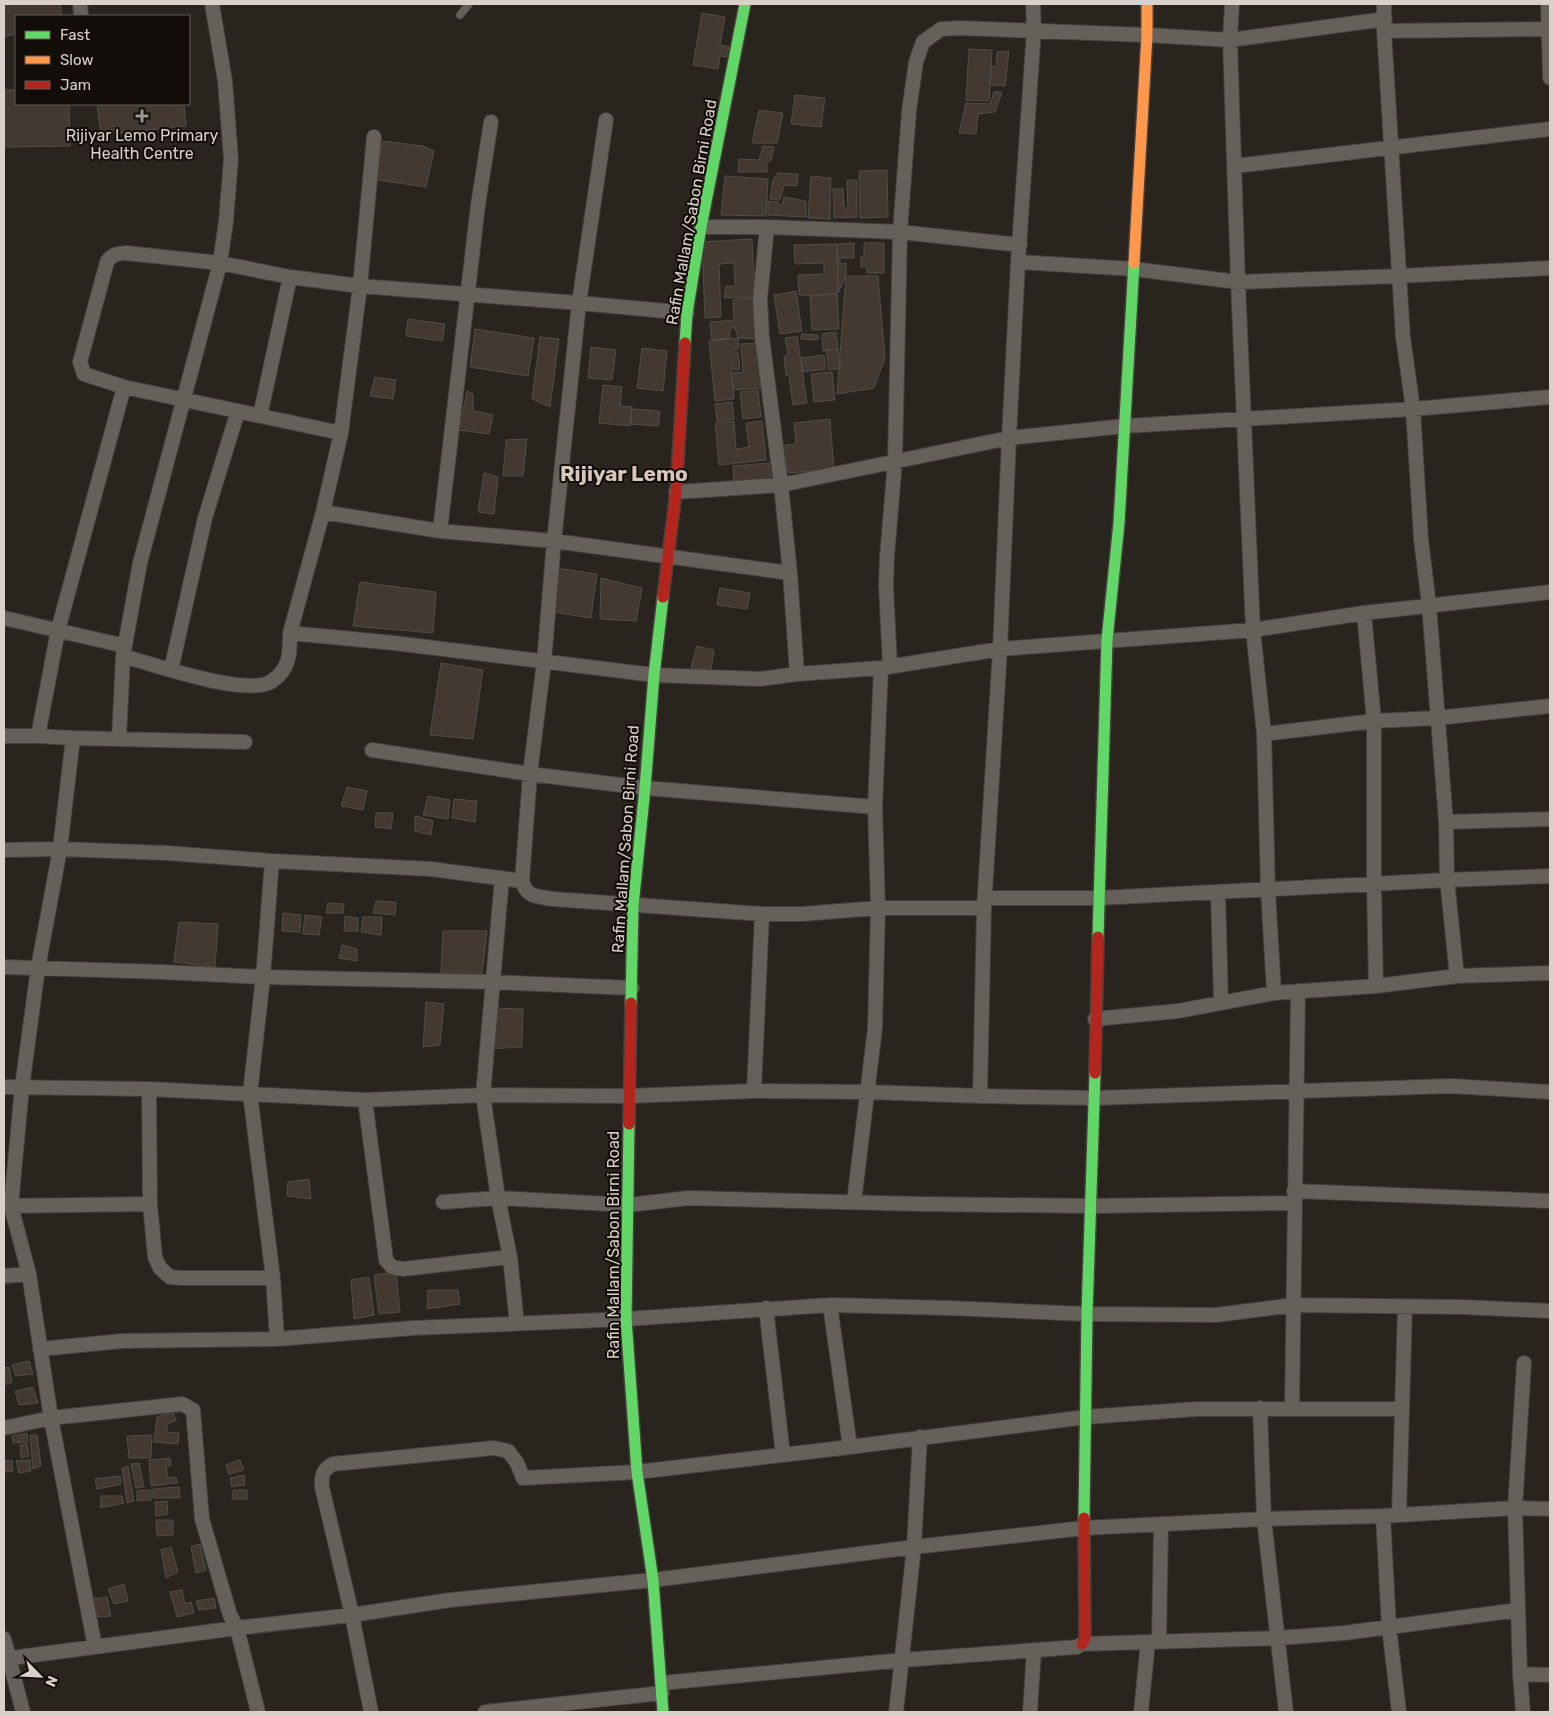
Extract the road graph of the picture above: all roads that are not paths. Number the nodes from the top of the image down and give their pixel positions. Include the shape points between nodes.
1 (212, 4) edge
2 (469, 4) edge
3 (745, 4) edge
4 (1033, 4) edge
5 (1147, 4) edge
6 (1232, 4) edge
7 (1384, 4) edge
8 (1548, 4) edge
9 (460, 15) dead end
10 (1384, 25) junction
11 (1550, 29) edge
12 (1034, 30) junction
13 (1147, 34) junction
14 (1230, 40) junction
15 (1550, 78) edge
16 (606, 120) dead end
17 (490, 122) dead end
18 (1550, 129) edge
19 (374, 137) dead end
20 (1390, 148) junction
21 (1235, 166) junction
22 (701, 227) junction
23 (767, 227) junction
24 (900, 232) junction
25 (1020, 245) junction
26 (1018, 262) junction
27 (220, 263) junction
28 (1550, 268) edge
29 (1134, 269) junction
30 (1399, 276) junction
31 (290, 277) junction
32 (1238, 282) junction
33 (360, 286) junction
34 (469, 294) junction
35 (579, 303) junction
36 (687, 313) junction
37 (124, 387) junction
38 (1550, 397) edge
39 (182, 399) junction
40 (1413, 409) junction
41 (238, 411) junction
42 (260, 416) junction
43 (1245, 420) junction
44 (1125, 426) junction
45 (341, 433) junction
46 (1009, 438) junction
47 (895, 461) junction
48 (781, 485) junction
49 (676, 492) junction
50 (323, 512) junction
51 (440, 530) junction
52 (554, 541) junction
53 (668, 556) junction
54 (790, 573) junction
55 (1550, 592) edge
56 (1429, 605) junction
57 (1364, 613) junction
58 (4, 618) edge
59 (58, 630) junction
60 (1254, 630) junction
61 (290, 634) junction
62 (1107, 640) junction
63 (1000, 650) junction
64 (124, 651) junction
65 (544, 662) junction
66 (886, 667) junction
67 (171, 670) junction
68 (797, 674) junction
69 (654, 675) junction
70 (1550, 706) edge
71 (1437, 718) junction
72 (1374, 721) junction
73 (1264, 734) junction
74 (4, 736) edge
75 (38, 736) junction
76 (73, 738) junction
77 (119, 739) junction
78 (245, 742) dead end
79 (372, 750) dead end
80 (530, 774) junction
81 (645, 788) junction
82 (875, 807) junction
83 (1550, 819) edge
84 (1446, 822) junction
85 (60, 849) junction
86 (4, 850) edge
87 (272, 861) junction
88 (1550, 876) edge
89 (502, 878) junction
90 (1447, 880) junction
91 (522, 881) junction
92 (1374, 884) junction
93 (1268, 890) junction
94 (1218, 892) junction
95 (1100, 898) junction
96 (985, 903) junction
97 (633, 906) junction
98 (878, 908) junction
99 (762, 914) junction
100 (4, 967) edge
101 (38, 968) junction
102 (1550, 972) edge
103 (1457, 976) junction
104 (263, 978) junction
105 (494, 982) junction
106 (1376, 986) junction
107 (632, 988) junction
108 (1298, 991) junction
109 (1274, 993) junction
110 (1221, 1003) junction
111 (1095, 1019) junction
112 (4, 1086) edge
113 (22, 1087) junction
114 (149, 1088) junction
115 (754, 1091) junction
116 (1296, 1091) junction
117 (868, 1092) junction
118 (1550, 1092) edge
119 (250, 1094) junction
120 (483, 1095) junction
121 (630, 1096) junction
122 (980, 1096) junction
123 (1095, 1098) junction
124 (365, 1100) junction
125 (1294, 1197) junction
126 (498, 1198) junction
127 (1550, 1201) edge
128 (443, 1202) dead end
129 (854, 1202) junction
130 (150, 1204) junction
131 (628, 1205) junction
132 (7, 1206) edge
133 (1091, 1206) junction
134 (510, 1257) junction
135 (29, 1274) junction
136 (4, 1276) edge
137 (273, 1278) junction
138 (830, 1305) junction
139 (1294, 1305) junction
140 (1405, 1307) junction
141 (766, 1308) junction
142 (1550, 1311) edge
143 (1088, 1314) junction
144 (626, 1319) junction
145 (516, 1324) junction
146 (278, 1339) junction
147 (40, 1349) junction
148 (1524, 1363) dead end
149 (1260, 1408) junction
150 (1292, 1409) junction
151 (1402, 1409) junction
152 (51, 1418) junction
153 (1086, 1418) junction
154 (4, 1428) edge
155 (920, 1437) junction
156 (850, 1447) junction
157 (783, 1455) junction
158 (638, 1472) junction
159 (1515, 1508) junction
160 (1550, 1509) edge
161 (1399, 1515) junction
162 (1383, 1516) junction
163 (1264, 1519) junction
164 (1161, 1524) junction
165 (1084, 1528) junction
166 (914, 1547) junction
167 (654, 1580) junction
168 (1518, 1610) junction
169 (352, 1615) junction
170 (1389, 1627) junction
171 (237, 1628) junction
172 (4, 1638) edge
173 (1278, 1638) junction
174 (1154, 1642) junction
175 (1082, 1644) junction
176 (95, 1647) junction
177 (1034, 1650) junction
178 (6, 1659) edge
179 (903, 1660) junction
180 (1520, 1674) junction
181 (1550, 1675) edge
182 (662, 1688) junction
183 (23, 1712) edge
184 (258, 1712) edge
185 (371, 1712) edge
186 (485, 1712) edge
187 (663, 1712) edge
188 (896, 1712) edge
189 (1030, 1712) edge
190 (1141, 1712) edge
191 (1286, 1712) edge
192 (1399, 1712) edge
193 (1524, 1712) edge

1 - 27 street via 225,81 231,159
2 - 9 lane
3 - 22 street, Rafin Mallam/Sabon Birni Road
4 - 12 street
5 - 13 street
6 - 14 street
7 - 10 street
8 - 11 street
10 - 11 street
10 - 14 street
10 - 20 street
11 - 15 street
12 - 13 street
12 - 24 street via 941,29 923,42 916,62 909,111
12 - 25 street
13 - 14 street
13 - 29 street
14 - 21 street
16 - 35 street
17 - 34 street
18 - 20 street
19 - 33 street
20 - 21 street
20 - 30 street
21 - 32 street
22 - 23 street
22 - 36 street, Rafin Mallam/Sabon Birni Road
23 - 24 street
23 - 48 street via 760,299 762,337
24 - 25 street
24 - 47 street
25 - 26 street
26 - 29 street
26 - 46 street
27 - 31 street
27 - 37 street via 126,254 111,256 80,362 84,374
27 - 39 street
28 - 30 street
29 - 32 street
29 - 44 street
30 - 32 street
30 - 40 street
31 - 33 street
31 - 42 street
32 - 43 street
33 - 34 street
33 - 45 street
34 - 35 street
34 - 51 street
35 - 36 street
35 - 52 street
36 - 49 street, Rafin Mallam/Sabon Birni Road
37 - 39 street
37 - 59 street
38 - 40 street
39 - 41 street
39 - 64 street via 140,563
40 - 43 street
40 - 56 street via 1421,539
41 - 42 street
41 - 67 street via 205,518
42 - 45 street
43 - 44 street
43 - 60 street
44 - 46 street
44 - 62 street via 1120,523
45 - 50 street
46 - 47 street
46 - 63 street
47 - 48 street
47 - 66 street via 887,557
48 - 49 street
48 - 54 street
49 - 53 street, Rafin Mallam/Sabon Birni Road
50 - 51 street
50 - 61 street
51 - 52 street
52 - 53 street
52 - 65 street
53 - 54 street
53 - 69 street, Rafin Mallam/Sabon Birni Road
54 - 68 street
55 - 56 street
56 - 57 street
56 - 71 street
57 - 60 street
57 - 72 street
58 - 59 street
59 - 64 street
59 - 75 street
60 - 62 street
60 - 73 street
61 - 65 street
61 - 67 street via 290,653 284,669 271,682 249,687
62 - 63 street
62 - 95 street
63 - 66 street
63 - 96 street
64 - 67 street
64 - 77 street
65 - 69 street
65 - 80 street
66 - 68 street
66 - 82 street
68 - 69 street via 760,679
69 - 81 street, Rafin Mallam/Sabon Birni Road
70 - 71 street
71 - 72 street
71 - 84 street
72 - 73 street
72 - 92 street
73 - 93 street
74 - 75 street
75 - 76 street
76 - 77 street
76 - 85 street
77 - 78 street
79 - 80 street
80 - 81 street
80 - 91 street
81 - 82 street
81 - 97 street, Rafin Mallam/Sabon Birni Road
82 - 98 street
83 - 84 street
84 - 90 street
85 - 86 street
85 - 87 street
85 - 101 street
87 - 89 street via 432,870
87 - 104 street
88 - 90 street
89 - 91 street
89 - 105 street
90 - 92 street
90 - 103 street
91 - 97 street via 525,890 533,896
92 - 93 street
92 - 106 street
93 - 94 street
93 - 109 street
94 - 95 street
94 - 110 street
95 - 96 street
95 - 111 street
96 - 98 street
96 - 122 street
97 - 99 street
97 - 107 street, Rafin Mallam/Sabon Birni Road
98 - 99 street
98 - 117 street via 875,1028
99 - 115 street
100 - 101 street
101 - 104 street
101 - 113 street
102 - 103 street
103 - 106 street
104 - 105 street
104 - 119 street
105 - 107 street
105 - 120 street
106 - 108 street
107 - 121 street, Rafin Mallam/Sabon Birni Road
108 - 109 street
108 - 116 street
109 - 110 street
110 - 111 street via 1178,1011
111 - 123 street
112 - 113 street
113 - 114 street
113 - 132 street
114 - 119 street
114 - 130 street
115 - 117 street
115 - 121 street
116 - 118 street via 1451,1086
116 - 123 street
116 - 125 street
117 - 122 street
117 - 129 street
119 - 124 street
119 - 137 street
120 - 121 street
120 - 124 street
120 - 126 street
121 - 131 street, Rafin Mallam/Sabon Birni Road
122 - 123 street
123 - 133 street
124 - 134 street via 386,1260 392,1267 403,1269
125 - 127 street
125 - 133 street
125 - 139 street
126 - 128 street
126 - 131 street
126 - 134 street
129 - 131 street via 689,1198
129 - 133 street
130 - 132 street
130 - 137 street via 156,1257 160,1268 170,1277
131 - 144 street, Rafin Mallam/Sabon Birni Road
132 - 135 street
133 - 143 street
134 - 145 street
135 - 136 street
135 - 147 street
137 - 146 street
138 - 141 street
138 - 143 street
138 - 156 street
139 - 140 street
139 - 143 street via 1216,1315
139 - 150 street
140 - 142 street
140 - 151 street
141 - 144 street
141 - 157 street
143 - 153 street
144 - 145 street
144 - 158 street, Rafin Mallam/Sabon Birni Road
145 - 146 street
146 - 147 street via 122,1342
147 - 152 street
148 - 159 street
149 - 150 street
149 - 153 street via 1197,1409
149 - 163 street
150 - 151 street
151 - 161 street
152 - 154 street
152 - 171 street via 182,1404 194,1410 202,1519 230,1615
152 - 176 street
153 - 155 street
153 - 165 street
155 - 156 street
155 - 166 street
156 - 157 street
157 - 158 street
158 - 167 street, Rafin Mallam/Sabon Birni Road
158 - 169 street via 523,1478 508,1451 494,1448 333,1464 324,1471 322,1487
159 - 160 street
159 - 161 street
159 - 168 street
161 - 162 street
162 - 163 street
162 - 170 street
163 - 164 street
163 - 173 street
164 - 165 street
164 - 174 street
165 - 166 street
165 - 175 street via 1085,1638
166 - 167 street
166 - 179 street
167 - 169 street via 450,1600
167 - 182 street, Rafin Mallam/Sabon Birni Road
168 - 170 street
168 - 180 street
169 - 171 street
169 - 185 street
170 - 173 street
170 - 192 street
171 - 176 street
171 - 184 street
172 - 178 street
173 - 174 street
173 - 191 street
174 - 175 street
174 - 190 street
175 - 177 street
176 - 178 street
177 - 179 street
177 - 189 street
178 - 183 street
179 - 182 street
179 - 188 street
180 - 181 street
180 - 193 street
182 - 186 street
182 - 187 street, Rafin Mallam/Sabon Birni Road

